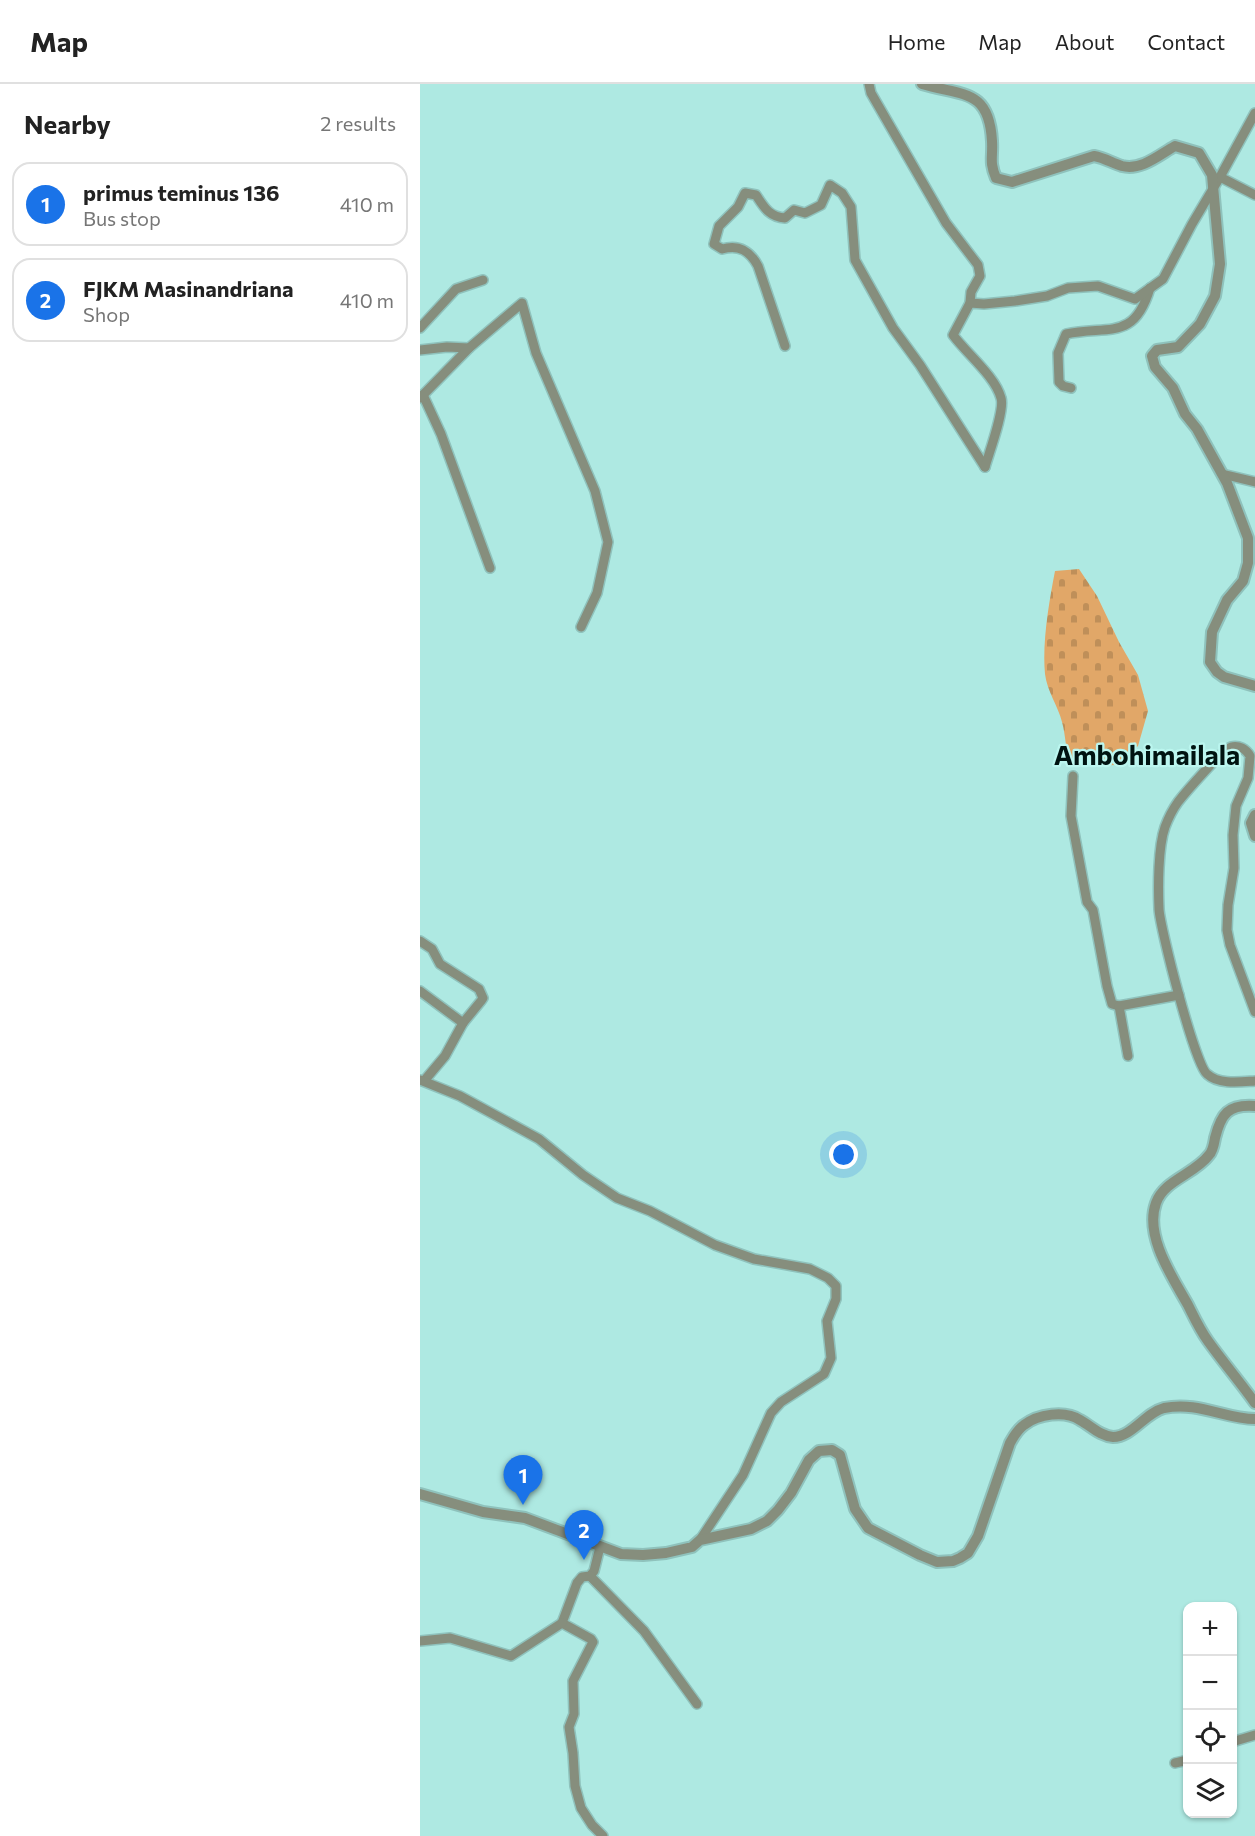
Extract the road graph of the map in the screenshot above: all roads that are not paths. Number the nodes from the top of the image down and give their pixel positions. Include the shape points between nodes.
1 (869, 84) edge
2 (922, 84) edge
3 (1255, 113) edge
4 (1220, 177) junction
5 (1213, 188) junction
6 (1255, 195) edge
7 (483, 280) dead end
8 (1150, 288) junction
9 (970, 303) junction
10 (420, 328) edge
11 (785, 346) dead end
12 (469, 348) junction
13 (420, 350) edge
14 (1071, 388) dead end
15 (421, 396) edge
16 (1222, 474) junction
17 (1255, 482) edge
18 (490, 568) dead end
19 (581, 627) dead end
20 (1255, 686) edge
21 (1073, 776) dead end
22 (1255, 814) edge
23 (1255, 836) edge
24 (420, 941) edge
25 (420, 991) edge
26 (1179, 995) junction
27 (1119, 1006) junction
28 (1255, 1012) edge
29 (463, 1023) junction
30 (1128, 1056) dead end
31 (422, 1081) edge
32 (1255, 1081) edge
33 (1255, 1106) edge
34 (1255, 1403) edge
35 (1255, 1419) edge
36 (420, 1494) edge
37 (700, 1540) junction
38 (600, 1547) junction
39 (590, 1576) junction
40 (562, 1623) junction
41 (420, 1641) edge
42 (697, 1704) dead end
43 (1255, 1735) edge
44 (1237, 1741) edge
45 (1183, 1761) edge
46 (1175, 1763) dead end
47 (603, 1836) edge

1 - 9 street via 946,224 978,265 980,276
2 - 5 street via 978,100 990,117 990,163 996,178 1012,182 1095,156 1123,166 1140,166 1175,146 1199,153 1212,175
3 - 4 street
4 - 5 street
4 - 6 street
5 - 8 street via 1163,279
5 - 16 street via 1220,264 1215,296 1200,324 1178,347 1157,350 1152,356 1155,367 1173,388
7 - 10 street via 456,289
8 - 9 street via 1135,299 1098,286 1068,288 1015,301
8 - 14 street via 1145,304 1131,322 1108,331 1066,334 1058,354 1059,382
9 - 11 street via 953,335 989,377 1002,399 985,466 893,328 855,260 851,207 842,193 830,185 821,205 806,213 794,210 785,218 767,212 756,195 745,193 738,207 719,226 714,244 722,249 732,246 745,250 758,266
12 - 13 street
12 - 15 street
12 - 19 street via 522,303 536,354 596,491 608,542 597,593
15 - 18 street via 441,434
16 - 17 street
16 - 20 street via 1248,538 1248,563 1243,581 1227,600 1212,632 1210,662 1224,677
21 - 27 street via 1071,816 1087,902 1093,910 1112,1004
22 - 23 street via 1251,824
24 - 29 street via 432,948 440,964 482,994 483,998
25 - 29 street
26 - 27 street
26 - 28 street via 1159,911 1165,828 1177,804 1213,762 1228,748 1237,746 1250,756 1248,778 1236,806 1227,930
26 - 32 street via 1205,1074 1219,1081
27 - 30 street
29 - 31 street via 445,1056
31 - 37 street via 486,1109 539,1139 617,1198 716,1245 754,1259 810,1269 836,1286 828,1321 831,1358 824,1374 771,1413 743,1475
33 - 34 street via 1232,1107 1226,1113 1211,1154 1162,1191 1154,1217 1155,1237 1173,1279 1206,1339
35 - 37 street via 1193,1407 1166,1408 1152,1413 1125,1434 1111,1437 1068,1415 1032,1420 1017,1431 1010,1443 978,1536 968,1553 953,1561 930,1560 868,1528 855,1509 840,1455 826,1449 809,1460 791,1493 767,1521 751,1529
36 - 38 street via 483,1512 525,1518
37 - 38 street via 692,1547 643,1555 621,1554
38 - 39 street
39 - 40 street via 577,1583
39 - 42 street via 644,1630
40 - 41 street via 511,1656 450,1638
40 - 47 street via 593,1642 573,1681 574,1714 569,1727 574,1786 581,1808
43 - 44 street
45 - 46 street

